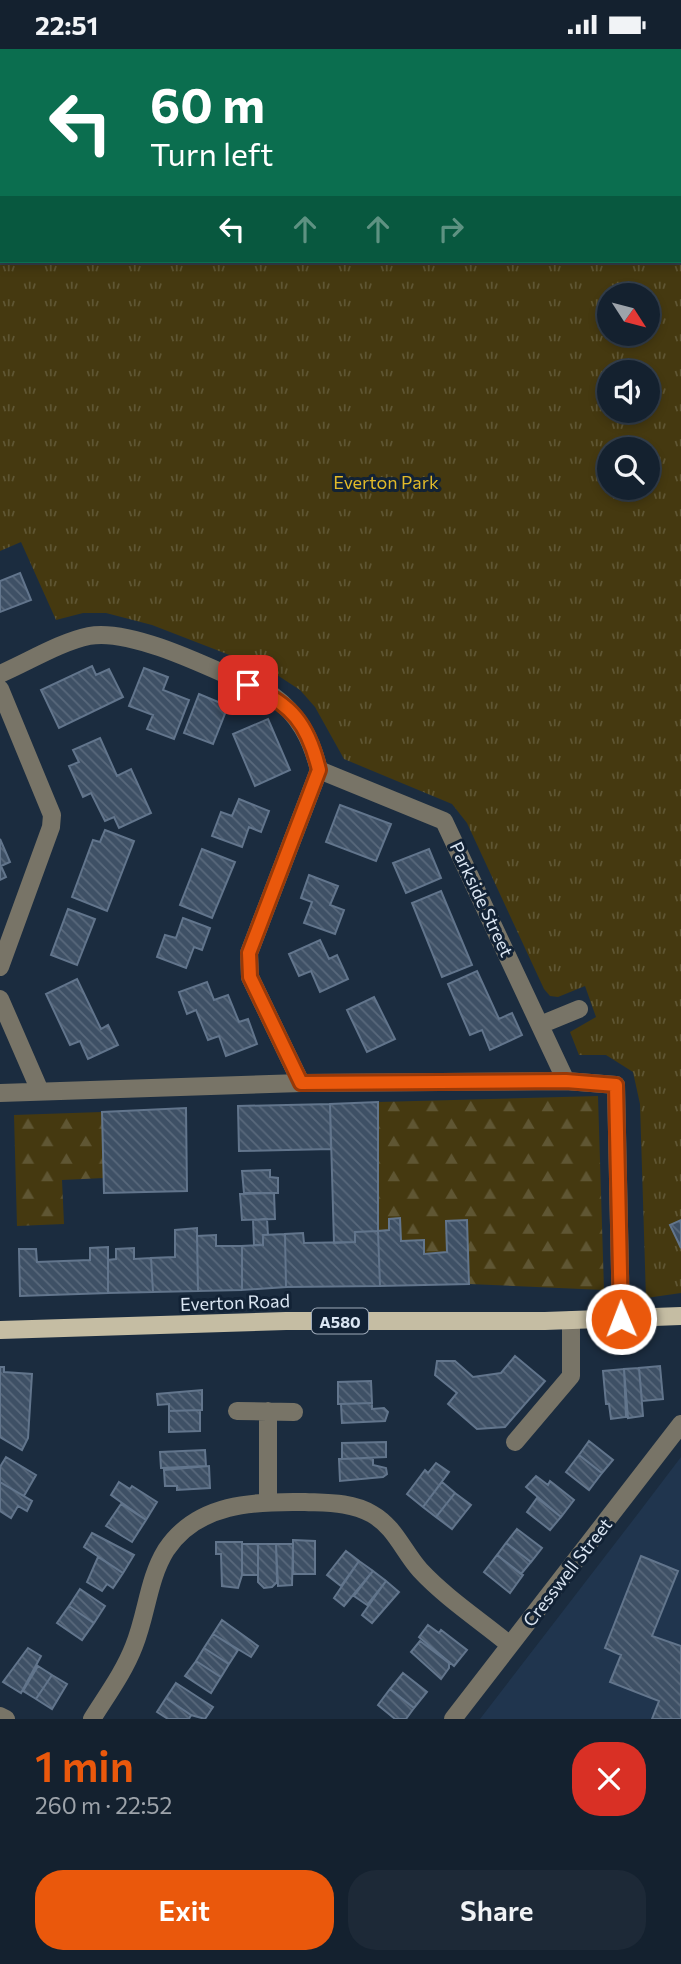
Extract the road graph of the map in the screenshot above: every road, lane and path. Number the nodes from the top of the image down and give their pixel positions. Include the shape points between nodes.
1 (0, 674) edge
2 (0, 689) edge
3 (319, 770) junction
4 (0, 967) edge
5 (0, 999) edge
6 (579, 1009) dead end
7 (540, 1025) junction
8 (566, 1081) junction
9 (301, 1083) junction
10 (40, 1091) junction
11 (0, 1093) edge
12 (681, 1316) edge
13 (621, 1319) junction
14 (571, 1320) junction
15 (0, 1330) edge
16 (237, 1411) dead end
17 (268, 1411) junction
18 (294, 1412) dead end
19 (681, 1424) edge
20 (515, 1442) dead end
21 (268, 1501) junction
22 (510, 1645) junction
23 (0, 1716) edge
24 (6, 1719) edge
25 (92, 1719) edge
26 (453, 1719) edge

1 - 3 street via 86,636 132,637 272,695 302,724
2 - 4 street via 52,814
3 - 7 street, Parkside Street via 444,821
3 - 9 street via 249,953 250,977
5 - 10 street
6 - 7 street
7 - 8 street, Parkside Street
8 - 9 street
8 - 13 street via 616,1085
9 - 10 street
10 - 11 street
12 - 13 main road, Everton Road / A580
13 - 14 main road, Everton Road / A580
14 - 15 main road, Everton Road / A580 via 286,1321
14 - 20 street via 571,1376
16 - 17 street
17 - 18 street
17 - 21 street
19 - 22 street, Cresswell Street
21 - 22 street via 345,1504 372,1514 393,1532 421,1570
21 - 25 street via 217,1511 176,1537 158,1564 125,1667
22 - 26 street, Cresswell Street
23 - 24 street

